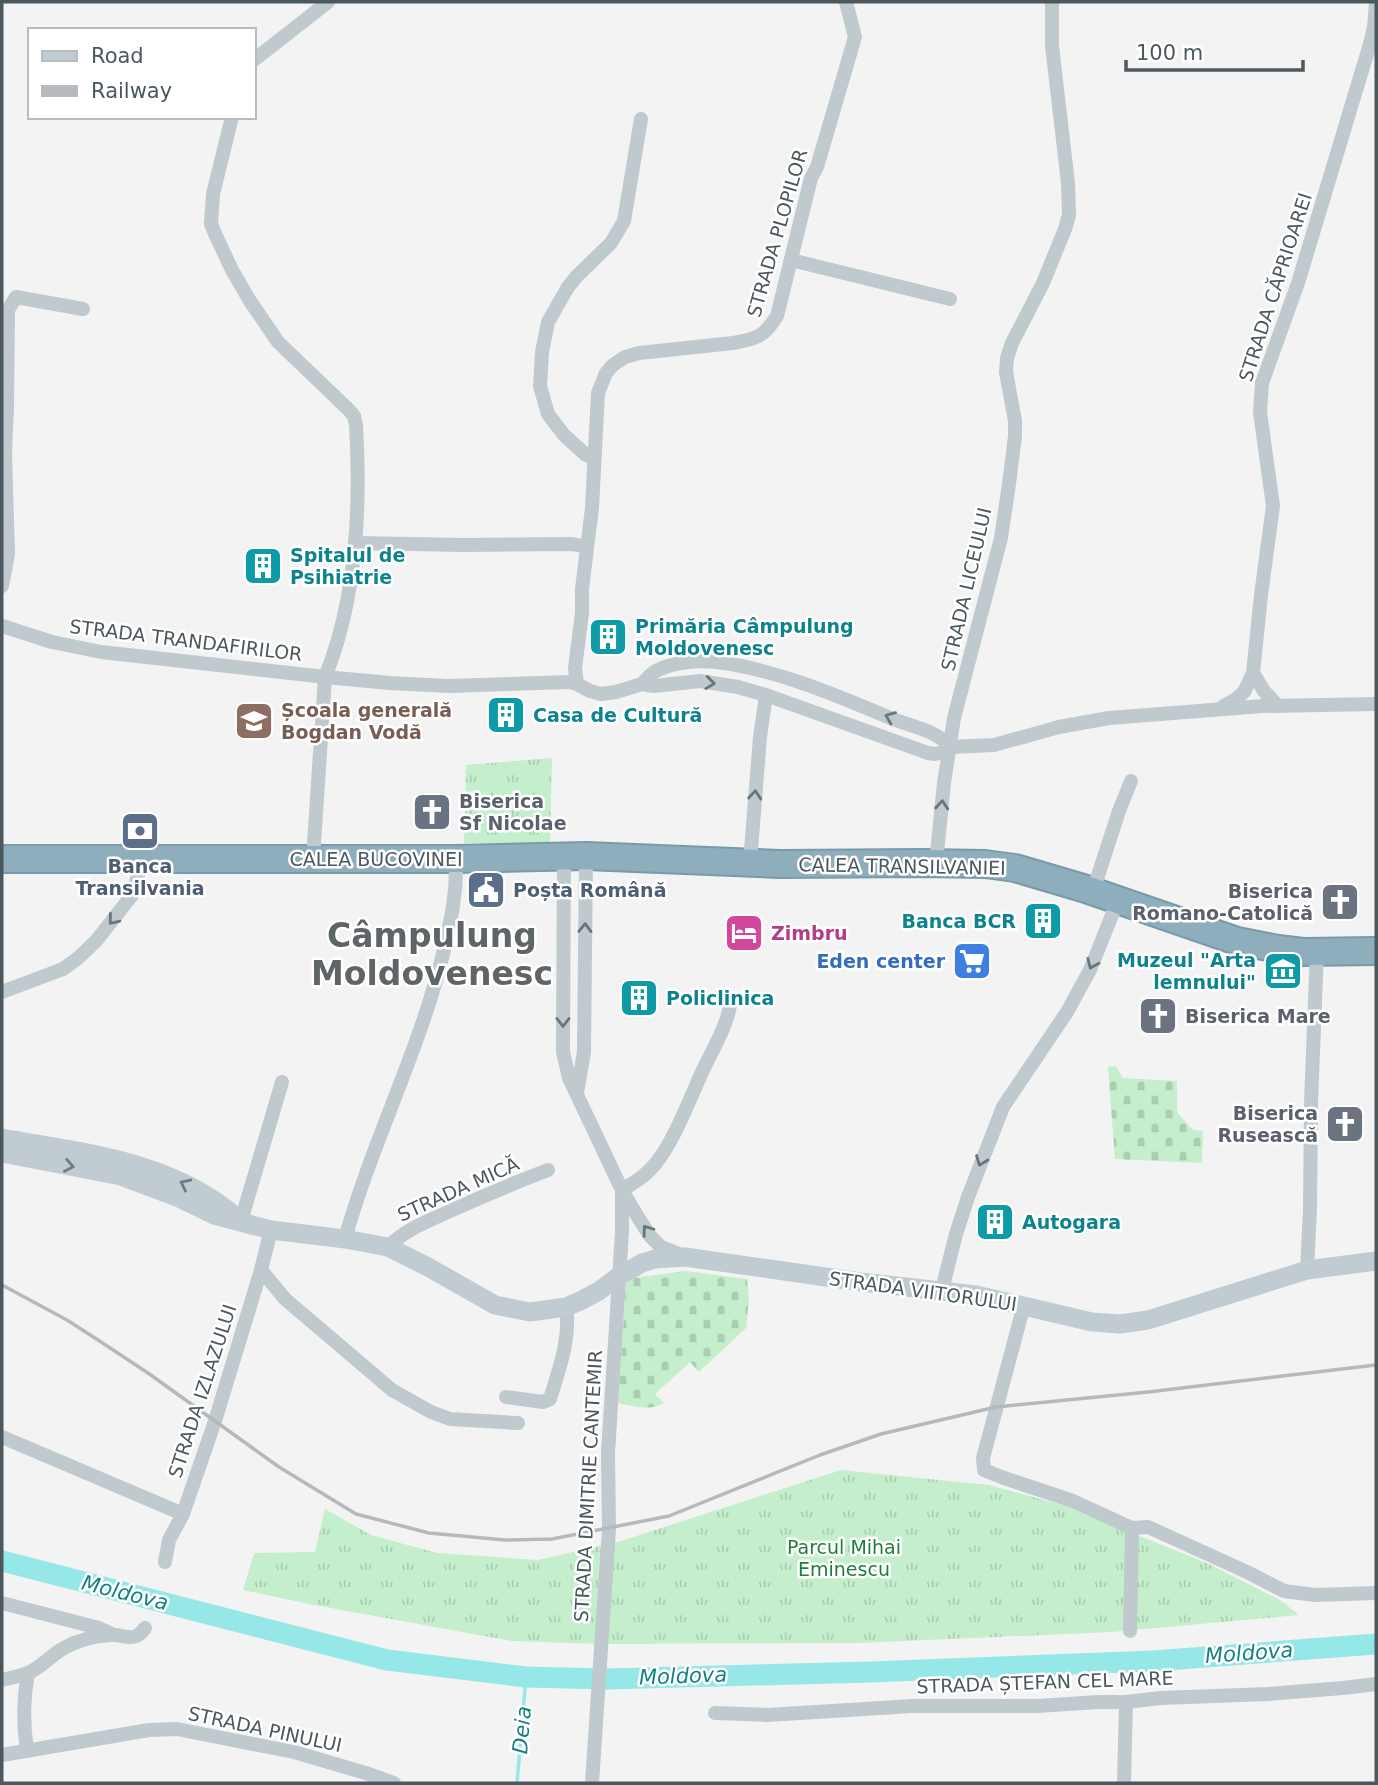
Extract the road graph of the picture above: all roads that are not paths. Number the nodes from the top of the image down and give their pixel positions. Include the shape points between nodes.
1 (328, 2) edge
2 (846, 2) edge
3 (1052, 2) edge
4 (1376, 3) edge
5 (1375, 27) edge
6 (256, 58) edge
7 (232, 119) edge
8 (641, 120) dead end
9 (791, 260) junction
10 (950, 299) dead end
11 (83, 309) dead end
12 (594, 458) junction
13 (356, 543) junction
14 (587, 547) junction
15 (2, 586) edge
16 (2, 626) edge
17 (1253, 673) junction
18 (325, 677) junction
19 (577, 684) junction
20 (642, 684) junction
21 (766, 695) junction
22 (1376, 704) edge
23 (1279, 706) junction
24 (1217, 709) junction
25 (950, 747) junction
26 (1131, 782) dead end
27 (575, 856) junction
28 (2, 859) edge
29 (313, 859) junction
30 (456, 859) junction
31 (142, 860) junction
32 (750, 863) junction
33 (936, 863) junction
34 (1093, 891) junction
35 (1118, 900) junction
36 (1317, 951) junction
37 (1376, 951) edge
38 (2, 992) edge
39 (730, 1005) dead end
40 (282, 1082) dead end
41 (577, 1093) junction
42 (2, 1138) edge
43 (2, 1153) edge
44 (548, 1170) dead end
45 (622, 1190) junction
46 (241, 1221) junction
47 (271, 1230) junction
48 (345, 1239) junction
49 (388, 1247) junction
50 (685, 1257) junction
51 (1376, 1261) edge
52 (261, 1270) junction
53 (1307, 1270) junction
54 (619, 1276) junction
55 (942, 1290) junction
56 (1024, 1305) junction
57 (566, 1307) junction
58 (506, 1396) dead end
59 (518, 1423) dead end
60 (2, 1437) edge
61 (183, 1514) junction
62 (1132, 1528) junction
63 (165, 1562) dead end
64 (1376, 1593) edge
65 (2, 1603) edge
66 (145, 1628) dead end
67 (1129, 1631) dead end
68 (113, 1634) junction
69 (28, 1673) junction
70 (2, 1680) edge
71 (1376, 1684) edge
72 (1126, 1702) junction
73 (715, 1713) dead end
74 (27, 1751) junction
75 (2, 1755) edge
76 (394, 1783) edge
77 (592, 1783) edge
78 (1124, 1783) edge

1 - 6 street
2 - 9 street, STRADA PLOPILOR via 855,37
3 - 25 street, STRADA LICEULUI via 1052,46 1069,215 1043,284 1007,358 1015,421 1009,484 1001,538
4 - 5 street, STRADA CĂPRIOAREI
5 - 17 street, STRADA CĂPRIOAREI via 1330,183 1262,383 1260,412 1273,506
7 - 13 street via 213,194 211,224 267,328 354,416
8 - 12 street via 624,220 611,243 568,287 548,322 542,352 540,386 548,414 564,435
9 - 10 street
9 - 12 street, STRADA PLOPILOR via 777,316 760,336 639,353 613,365 598,393
11 - 15 street via 16,297 8,310 8,554
12 - 14 street, STRADA PLOPILOR
13 - 14 street
13 - 18 street via 349,593
14 - 19 street, STRADA PLOPILOR
16 - 18 street, STRADA TRANDAFIRILOR via 101,652
17 - 23 street
17 - 24 street via 1244,692
18 - 19 street, STRADA TRANDAFIRILOR via 449,686
18 - 29 street
19 - 20 street, STRADA TRANDAFIRILOR via 601,694
20 -> 21 street via 700,681
25 -> 20 street via 878,713 757,670 715,662 675,664 656,670
21 - 25 street via 928,753
32 -> 21 street
22 - 23 street
23 - 24 street
24 - 25 street via 1109,718 994,745
33 -> 25 street, STRADA LICEULUI
26 - 34 street
27 - 30 highway, CALEA BUCOVINEI
27 - 32 highway, CALEA BUCOVINEI
41 -> 27 street via 584,1052
27 -> 41 street, STRADA DIMITRIE CANTEMIR via 563,1052
28 - 31 highway, CALEA BUCOVINEI
29 - 30 highway, CALEA BUCOVINEI
29 - 31 highway, CALEA BUCOVINEI
30 - 48 street via 454,904 430,1003
31 -> 38 street via 133,894 77,959
32 - 33 highway, CALEA TRANSILVANIEI
33 - 34 highway, CALEA TRANSILVANIEI via 1015,868
34 - 35 highway, CALEA TRANSILVANIEI
35 - 36 highway, CALEA TRANSILVANIEI via 1237,941
35 -> 55 street via 1090,970 1067,1012 1003,1107 968,1197
36 - 37 highway, CALEA TRANSILVANIEI
36 - 53 street
39 - 45 street via 664,1152 639,1180
40 - 46 street
41 - 45 street, STRADA DIMITRIE CANTEMIR
46 -> 42 street via 219,1202 182,1182 124,1160
43 -> 46 street, STRADA VIITORULUI via 121,1176 214,1215
44 - 49 street, STRADA MICĂ via 412,1228
50 -> 45 street, STRADA DIMITRIE CANTEMIR via 661,1247 650,1236
45 - 54 street, STRADA DIMITRIE CANTEMIR
46 - 47 street, STRADA VIITORULUI
47 - 48 street, STRADA VIITORULUI
47 - 52 street, STRADA IZLAZULUI
48 - 49 street, STRADA VIITORULUI
49 - 57 street, STRADA VIITORULUI via 495,1305 530,1312
50 - 54 street, STRADA VIITORULUI via 654,1259
50 - 55 street, STRADA VIITORULUI
51 - 53 street, STRADA VIITORULUI
52 - 59 street via 291,1305 392,1390 450,1419
52 - 61 street, STRADA IZLAZULUI
53 - 56 street, STRADA VIITORULUI via 1148,1320 1120,1324
54 - 57 street, STRADA VIITORULUI
54 - 77 street, STRADA DIMITRIE CANTEMIR
55 - 56 street, STRADA VIITORULUI
56 - 62 street via 983,1458 984,1470 1073,1501
57 - 58 street via 564,1348 550,1399
60 - 61 street
61 - 63 street, STRADA IZLAZULUI via 169,1540
62 - 64 street via 1148,1527 1284,1591
62 - 67 street
65 - 68 street
66 - 68 street via 134,1637
68 - 69 street via 63,1648
69 - 70 street
69 - 74 street via 23,1724
71 - 72 street, STRADA ȘTEFAN CEL MARE
72 - 73 street, STRADA ȘTEFAN CEL MARE
72 - 78 street
74 - 75 street, STRADA PINULUI
74 - 76 street, STRADA PINULUI via 177,1729 294,1752

